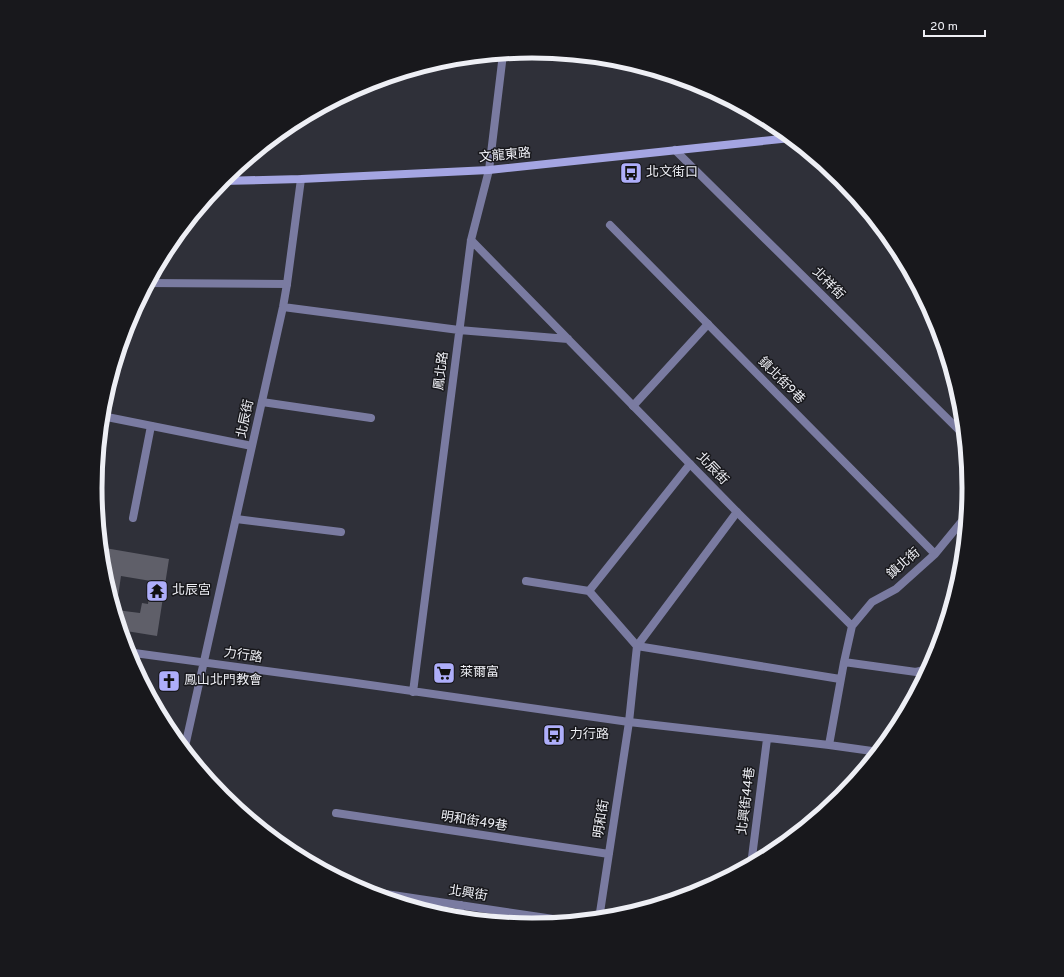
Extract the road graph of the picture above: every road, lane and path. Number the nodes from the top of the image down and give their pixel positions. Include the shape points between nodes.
1 (502, 59) edge
2 (782, 139) edge
3 (675, 150) junction
4 (489, 170) junction
5 (301, 179) junction
6 (231, 181) edge
7 (610, 225) dead end
8 (471, 240) junction
9 (154, 283) edge
10 (287, 284) junction
11 (283, 307) junction
12 (708, 324) junction
13 (459, 330) junction
14 (568, 339) junction
15 (262, 402) junction
16 (634, 406) junction
17 (108, 417) edge
18 (371, 418) dead end
19 (151, 426) junction
20 (959, 430) edge
21 (252, 446) junction
22 (690, 464) junction
23 (737, 512) junction
24 (133, 518) dead end
25 (236, 520) junction
26 (962, 521) edge
27 (341, 532) dead end
28 (934, 554) junction
29 (526, 581) dead end
30 (589, 591) junction
31 (852, 626) junction
32 (637, 646) junction
33 (134, 653) edge
34 (204, 662) junction
35 (844, 662) junction
36 (922, 671) edge
37 (840, 679) junction
38 (413, 692) junction
39 (629, 722) junction
40 (766, 739) junction
41 (185, 744) edge
42 (829, 745) junction
43 (872, 753) edge
44 (336, 813) dead end
45 (609, 854) junction
46 (752, 858) edge
47 (390, 895) edge
48 (461, 905) junction
49 (459, 913) edge
50 (599, 913) edge
51 (550, 918) edge

1 - 4 street, 鳳北路
2 - 3 street, 文龍東路
3 - 4 street, 文龍東路
3 - 20 street, 北祥街
4 - 5 street, 文龍東路
4 - 8 street, 鳳北路
5 - 6 street, 文龍東路
5 - 10 street, 北辰街
7 - 12 street, 鎮北街9巷
8 - 13 street, 鳳北路
8 - 14 street, 北辰街
9 - 10 street
10 - 11 street, 北辰街
11 - 13 street
11 - 15 street, 北辰街
12 - 16 street
12 - 28 street, 鎮北街9巷
13 - 14 street
13 - 38 street, 鳳北路
14 - 16 street, 北辰街
15 - 18 street
15 - 21 street, 北辰街
16 - 22 street, 北辰街
17 - 19 street
19 - 21 street
19 - 24 street
21 - 25 street, 北辰街
22 - 23 street, 北辰街
22 - 30 street
23 - 31 street, 北辰街
23 - 32 street
25 - 27 street
25 - 34 street, 北辰街
26 - 28 street, 鎮北街
28 - 31 street, 鎮北街 via 896,589 872,602
29 - 30 street
30 - 32 street
31 - 35 street
32 - 37 street
32 - 39 street, 明和街
33 - 34 street, 力行路
34 - 38 street, 力行路
34 - 41 street, 北辰街
35 - 36 street via 916,672
35 - 37 street
37 - 42 street
38 - 39 street, 力行路
39 - 40 street, 力行路
39 - 45 street, 明和街
40 - 42 street, 力行路
40 - 46 street, 北興街44巷
42 - 43 street, 力行路
44 - 45 street, 明和街49巷
45 - 50 street, 明和街
47 - 48 street, 北興街
48 - 49 street
48 - 51 street, 北興街

